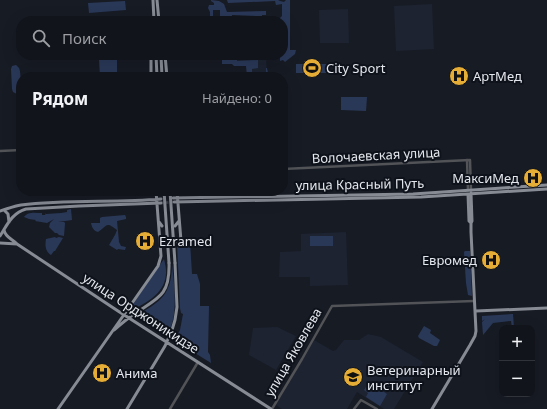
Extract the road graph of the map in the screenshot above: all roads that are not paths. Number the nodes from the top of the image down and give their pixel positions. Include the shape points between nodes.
1 (153, 1) edge
2 (157, 1) edge
3 (153, 16) edge
4 (158, 16) edge
5 (151, 60) edge
6 (156, 60) edge
7 (161, 60) edge
8 (165, 60) edge
9 (151, 72) edge
10 (156, 72) edge
11 (162, 72) edge
12 (167, 72) edge
13 (16, 150) edge
14 (0, 152) edge
15 (288, 169) edge
16 (547, 185) edge
17 (547, 189) edge
18 (469, 192) junction
19 (158, 196) edge
20 (164, 196) edge
21 (170, 196) edge
22 (339, 197) junction
23 (175, 198) joint
24 (159, 201) junction
25 (174, 202) tunnel mouth
26 (178, 202) junction
27 (1, 211) edge
28 (179, 221) junction
29 (9, 222) junction
30 (158, 222) junction
31 (0, 226) edge
32 (6, 226) junction
33 (162, 226) dead end
34 (175, 226) dead end
35 (4, 230) junction
36 (0, 236) edge
37 (176, 242) dead end
38 (0, 243) edge
39 (17, 244) junction
40 (474, 301) junction
41 (547, 308) edge
42 (476, 311) junction
43 (123, 314) junction
44 (129, 318) junction
45 (110, 334) junction
46 (167, 342) junction
47 (198, 362) junction
48 (58, 409) edge
49 (127, 409) edge
50 (170, 409) edge
51 (272, 409) edge
52 (354, 409) edge
53 (377, 409) edge
54 (432, 409) edge

1 - 3 main road
2 - 4 main road
5 - 9 main road
6 - 10 main road
7 - 11 main road
8 - 12 main road
13 - 14 street
15 - 18 street, Волочаевская улица via 469,160
16 - 18 main road, улица Красный Путь
17 - 18 main road, улица Красный Путь
18 - 22 main road, улица Красный Путь
18 - 40 main road
19 - 24 main road
20 - 44 main road, bridge via 169,263 167,285 160,297
21 - 46 main road, bridge via 176,313
22 - 23 main road, улица Красный Путь
22 - 26 main road, улица Красный Путь
23 - 26 main road
24 - 27 main road via 25,205
24 - 29 main road via 26,209 17,213
24 - 30 main road
25 - 26 main road, улица Красный Путь
26 - 28 main road
27 - 29 main road via 8,214
28 - 34 main road
28 - 37 main road via 181,241
29 - 32 main road
30 - 33 main road
30 - 43 main road via 162,242 158,266
31 - 32 main road
32 - 35 main road
35 - 36 main road
35 - 39 main road, улица Орджоникидзе
38 - 39 main road
39 - 43 main road, улица Орджоникидзе
40 - 42 main road
40 - 51 street, улица Яковлева via 332,306
41 - 42 main road
42 - 54 main road via 475,336
43 - 44 main road, улица Орджоникидзе
43 - 45 main road
44 - 45 main road
44 - 46 main road, улица Орджоникидзе
45 - 48 main road
46 - 47 main road, улица Орджоникидзе
46 - 49 main road
47 - 50 street
47 - 51 main road, улица Орджоникидзе
52 - 53 street via 360,400

